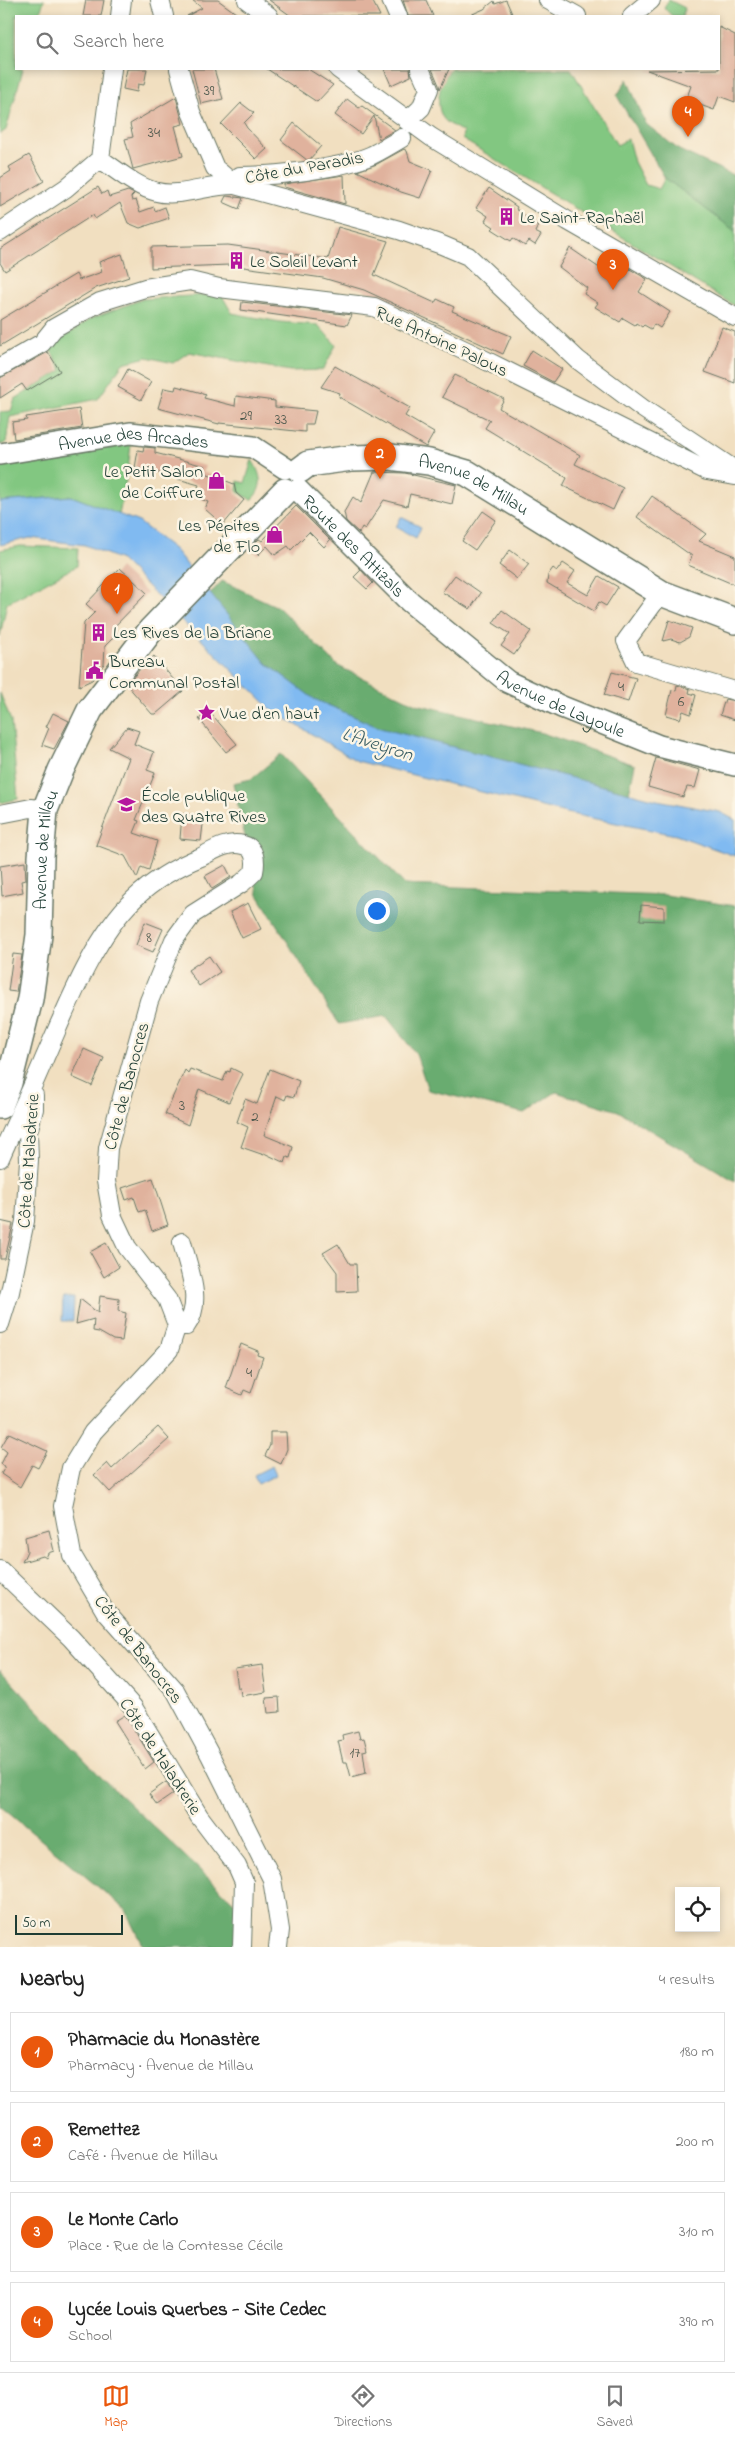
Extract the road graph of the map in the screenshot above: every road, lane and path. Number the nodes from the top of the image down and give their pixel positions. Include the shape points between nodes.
1 (122, 0) edge
2 (160, 0) edge
3 (247, 0) edge
4 (391, 0) edge
5 (548, 0) edge
6 (652, 0) edge
7 (120, 15) edge
8 (164, 15) edge
9 (268, 15) edge
10 (398, 15) edge
11 (574, 15) edge
12 (634, 15) edge
13 (112, 70) edge
14 (179, 70) edge
15 (339, 70) edge
16 (420, 70) edge
17 (407, 121) junction
18 (402, 138) dead end
19 (100, 159) junction
20 (235, 185) junction
21 (0, 232) edge
22 (735, 318) edge
23 (0, 367) edge
24 (0, 454) edge
25 (735, 470) edge
26 (735, 476) edge
27 (287, 483) junction
28 (661, 593) junction
29 (409, 601) joint
30 (735, 621) edge
31 (735, 691) edge
32 (735, 765) edge
33 (44, 810) junction
34 (2, 814) edge
35 (34, 1085) junction
36 (0, 1106) edge
37 (0, 1158) edge
38 (182, 1242) dead end
39 (0, 1324) edge
40 (177, 1325) junction
41 (0, 1570) edge
42 (242, 1947) edge
43 (278, 1947) edge

1 - 7 street
2 - 8 street
3 - 9 street
4 - 10 street
5 - 11 street
6 - 12 street
13 - 19 street
14 - 20 street via 191,112 215,168
15 - 17 street
16 - 17 street via 429,89 421,108
17 - 22 street via 560,216
18 - 20 street, Côte du Paradis via 371,155 344,163 269,176 240,176
19 - 20 street via 158,192 175,193 222,184
19 - 21 street via 66,188
20 - 25 street via 399,230 468,256 578,360 642,408
23 - 26 street, Rue Antoine Palous via 42,343 54,328 100,302 145,288 190,281 219,288 374,307 707,471
24 - 27 street, Avenue des Arcades via 130,433 253,447 264,453
27 - 28 main road, Avenue de Millau via 335,460 390,457 429,462 467,474
27 - 29 street, Route des Attizals
27 - 33 main road, Avenue de Millau via 164,615 90,710
28 - 30 main road, Avenue de Millau
28 - 31 street via 626,641 636,662
29 - 32 street, Avenue de Layoule via 509,683 659,746
33 - 34 street via 32,808
33 - 36 main road, Avenue de Millau via 39,935 30,999
35 - 37 street
35 - 39 street, Côte de Maladrerie via 34,1109 28,1132 26,1221
35 - 40 street, Côte de Banocres via 72,995 104,938 133,900 161,877 213,851 231,843 246,845 256,860 254,872 193,914 174,940 149,1001 108,1148 106,1181 112,1215 127,1247 167,1299
38 - 40 street via 196,1301 190,1322 186,1326
40 - 43 street, Côte de Banocres via 169,1350 92,1432 71,1468 63,1506 68,1540 72,1555 105,1612 174,1690 210,1755 272,1879 280,1930
41 - 42 street, Côte de Maladrerie via 71,1638 133,1707 199,1816 237,1866 244,1882

